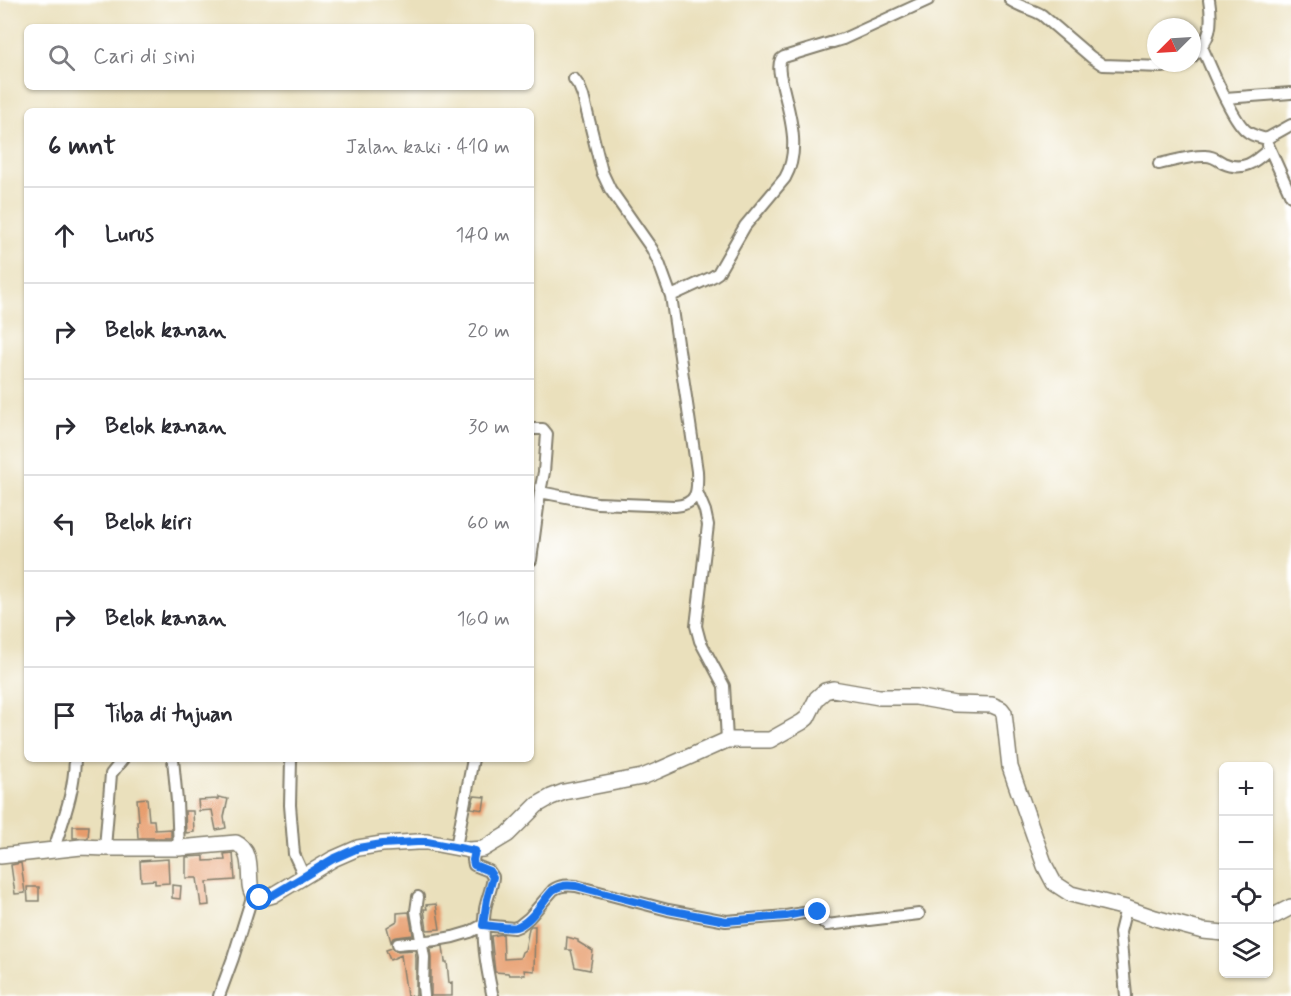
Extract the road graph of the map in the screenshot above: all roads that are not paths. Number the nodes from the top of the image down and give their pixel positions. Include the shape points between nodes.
1 (928, 0) edge
2 (1010, 0) edge
3 (1209, 0) edge
4 (1202, 47) joint
5 (1147, 66) edge
6 (574, 79) dead end
7 (1291, 93) edge
8 (1225, 98) junction
9 (1291, 125) edge
10 (1268, 144) junction
11 (1160, 164) dead end
12 (1291, 196) edge
13 (671, 296) junction
14 (534, 429) edge
15 (540, 492) junction
16 (697, 492) junction
17 (534, 537) edge
18 (727, 740) junction
19 (75, 762) edge
20 (121, 762) edge
21 (173, 762) edge
22 (291, 762) edge
23 (472, 762) edge
24 (456, 847) junction
25 (105, 848) junction
26 (179, 848) junction
27 (54, 849) junction
28 (475, 851) junction
29 (0, 856) edge
30 (304, 876) junction
31 (253, 894) junction
32 (418, 897) dead end
33 (1291, 907) edge
34 (1126, 908) junction
35 (919, 914) dead end
36 (1273, 918) edge
37 (483, 925) junction
38 (1219, 933) edge
39 (420, 942) junction
40 (398, 944) dead end
41 (219, 996) edge
42 (424, 996) edge
43 (494, 996) edge
44 (1126, 996) edge

1 - 13 street via 843,39 781,59 779,68 793,140 790,170 745,226 718,273
2 - 5 street via 1042,15 1103,65
3 - 4 street via 1211,20
4 - 8 street
6 - 13 street via 583,96 602,172 652,249
7 - 8 street
8 - 10 street via 1245,131
9 - 10 street
10 - 11 street via 1254,162 1238,166 1208,156
10 - 12 street
13 - 16 street
14 - 15 street via 543,429 548,434
15 - 16 street via 597,503 681,506
15 - 17 street
16 - 18 street via 708,525 696,626 724,686
18 - 28 street via 642,777 551,797 537,805 503,838
18 - 34 street via 775,738 807,718 820,693 833,689 879,698 916,697 998,706 1005,717 1010,767 1054,883 1071,894
19 - 27 street via 72,791
20 - 25 street via 111,774
21 - 26 street
22 - 30 street via 294,854
23 - 24 street
24 - 28 street
24 - 30 street via 406,842 358,848
25 - 26 street
25 - 27 street
26 - 31 street via 236,843 241,846 249,859
27 - 29 street
28 - 37 street via 474,865 493,877
30 - 31 street via 273,895
31 - 41 street
32 - 39 street
33 - 36 street
34 - 38 street
34 - 44 street via 1120,932
35 - 37 street via 827,925 815,910 726,921 564,885 553,890 519,926
37 - 39 street via 462,935
37 - 43 street
39 - 40 street
39 - 42 street

